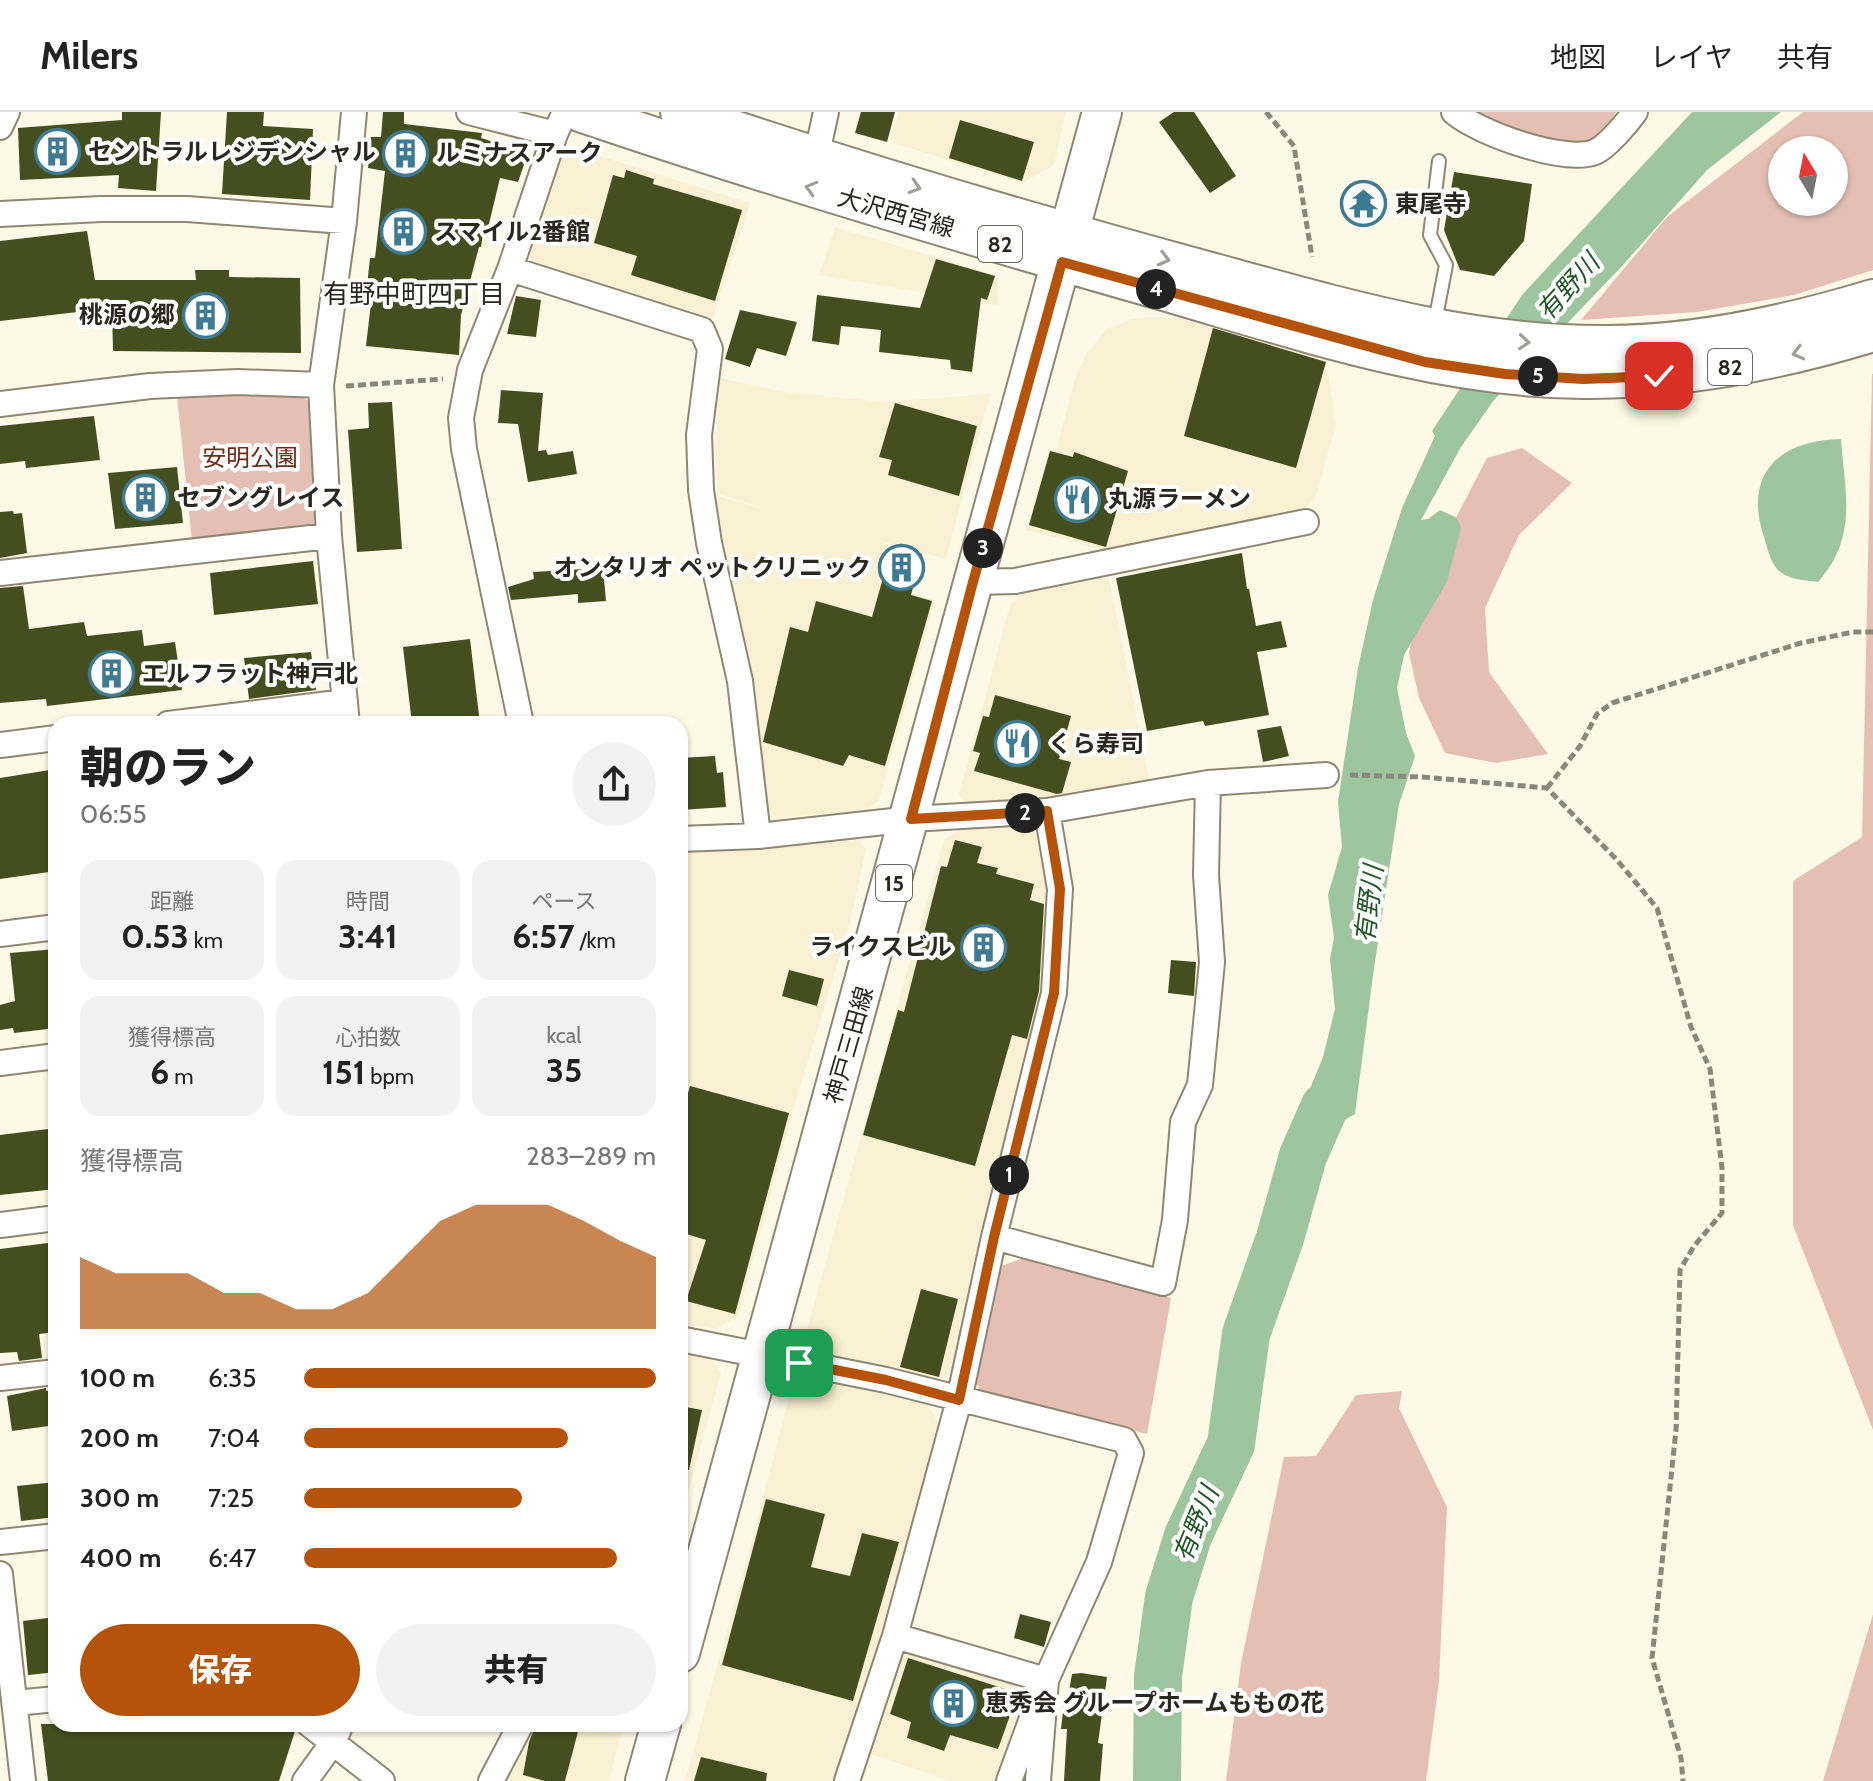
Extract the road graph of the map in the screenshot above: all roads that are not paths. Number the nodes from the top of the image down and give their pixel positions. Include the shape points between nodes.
1 (7, 112) edge
2 (354, 112) edge
3 (469, 112) edge
4 (680, 112) edge
5 (826, 112) edge
6 (1102, 112) edge
7 (1454, 112) edge
8 (1635, 112) edge
9 (567, 119) edge
10 (0, 127) edge
11 (816, 158) junction
12 (1439, 161) dead end
13 (0, 214) edge
14 (344, 221) junction
15 (1066, 248) junction
16 (510, 269) junction
17 (1873, 299) edge
18 (1873, 332) edge
19 (1435, 341) junction
20 (321, 385) junction
21 (0, 404) edge
22 (1306, 522) dead end
23 (329, 536) junction
24 (0, 573) edge
25 (973, 582) junction
26 (346, 713) edge
27 (297, 716) edge
28 (519, 716) edge
29 (48, 739) edge
30 (0, 745) edge
31 (1326, 775) road end
32 (1208, 783) junction
33 (1047, 811) junction
34 (911, 819) junction
35 (758, 836) junction
36 (688, 839) edge
37 (48, 928) edge
38 (0, 934) edge
39 (48, 1057) edge
40 (0, 1063) edge
41 (48, 1219) edge
42 (0, 1225) edge
43 (994, 1237) junction
44 (688, 1341) edge
45 (762, 1356) junction
46 (48, 1373) edge
47 (0, 1378) edge
48 (959, 1400) junction
49 (48, 1537) edge
50 (0, 1542) edge
51 (0, 1574) edge
52 (688, 1624) edge
53 (895, 1636) junction
54 (1046, 1680) junction
55 (48, 1700) edge
56 (15, 1703) junction
57 (517, 1732) edge
58 (659, 1732) edge
59 (338, 1733) edge
60 (23, 1781) edge
61 (305, 1781) edge
62 (382, 1781) edge
63 (491, 1781) edge
64 (645, 1781) edge
65 (847, 1781) edge
66 (1009, 1781) edge
67 (1038, 1781) edge

1 - 10 street
2 - 14 street
3 - 9 street
4 - 11 main road, 大沢西宮線 / 82
5 - 11 street
6 - 15 main road, 神戸三田線 / 15
7 - 8 street via 1496,136 1572,156 1596,151
15 -> 9 main road, 大沢西宮線 / 82
9 - 16 street
11 -> 15 main road, 大沢西宮線 / 82
12 - 19 lane via 1430,235 1446,265
13 - 14 street via 187,209
14 - 20 street
15 - 19 main road, 大沢西宮線 / 82 via 1317,301
15 - 25 main road, 神戸三田線 / 15
16 - 28 street via 469,377 461,418
16 - 35 street via 702,330 710,349 699,435 701,490 740,681
19 -> 17 main road, 大沢西宮線 / 82 via 1607,345 1737,332
18 -> 19 main road, 大沢西宮線 / 82 via 1714,370 1583,379 1505,374
20 - 21 street via 150,386
20 - 23 street
22 - 25 street via 1015,581
23 - 24 street
23 - 26 street
25 - 34 main road, 神戸三田線 / 15
26 - 27 street
29 - 30 street
31 - 32 street
32 - 33 street
32 - 43 street via 1206,875 1212,962 1200,1085 1183,1122 1172,1285
33 - 34 street
33 - 43 street via 1060,889 1054,993
34 - 35 street
34 - 45 main road, 神戸三田線 / 15
35 - 36 street
37 - 38 street
39 - 40 street
41 - 42 street
43 - 48 street
44 - 45 street
45 - 48 street
45 - 52 main road, 神戸三田線 / 15
46 - 47 street
48 - 53 street
48 - 54 street via 1124,1440 1131,1453 1099,1562
49 - 50 street
51 - 56 street
53 - 54 street
53 - 65 street
54 - 66 street
54 - 67 street
55 - 56 street
56 - 60 street
57 - 63 street
58 - 64 main road
59 - 61 street
59 - 62 street

